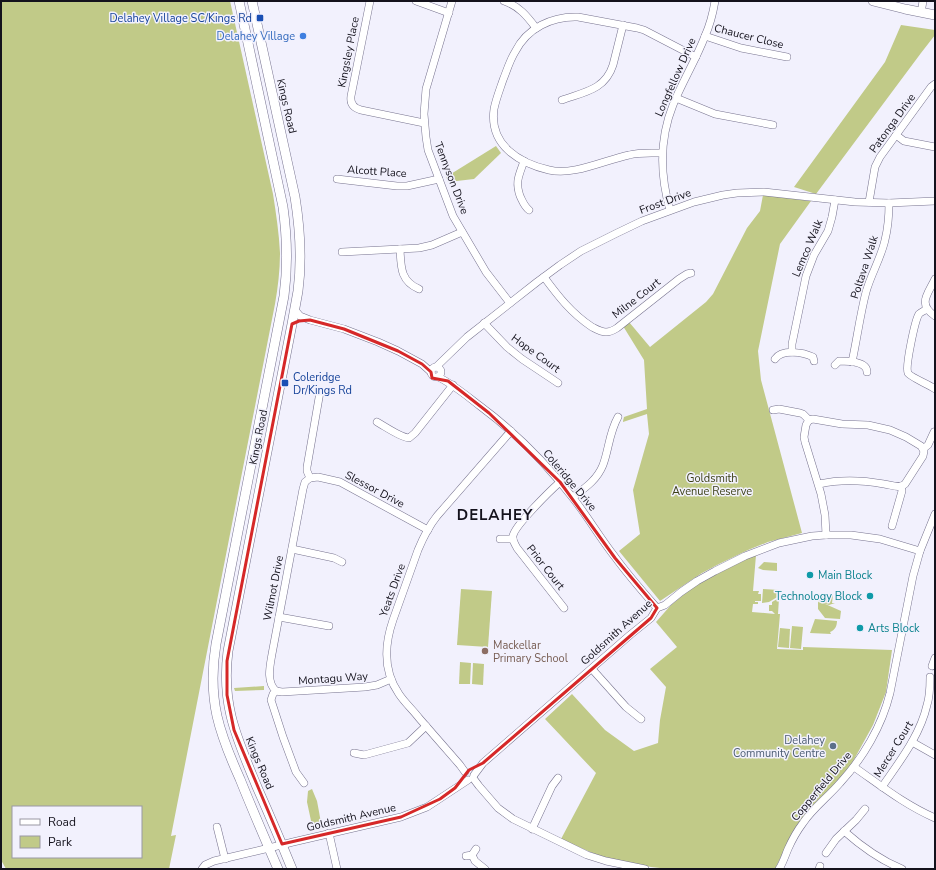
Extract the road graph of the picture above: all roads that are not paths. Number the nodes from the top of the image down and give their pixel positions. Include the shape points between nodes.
1 (239, 1) edge
2 (252, 1) edge
3 (370, 1) edge
4 (416, 1) edge
5 (452, 1) edge
6 (504, 1) edge
7 (716, 1) edge
8 (873, 1) edge
9 (892, 1) edge
10 (920, 5) edge
11 (935, 10) edge
12 (449, 14) junction
13 (935, 15) edge
14 (623, 25) junction
15 (536, 28) junction
16 (705, 36) junction
17 (696, 57) junction
18 (787, 57) dead end
19 (935, 84) edge
20 (676, 98) junction
21 (562, 100) dead end
22 (424, 123) junction
23 (773, 126) dead end
24 (896, 135) junction
25 (935, 147) edge
26 (662, 153) junction
27 (524, 161) junction
28 (337, 179) dead end
29 (439, 179) junction
30 (835, 200) junction
31 (935, 201) edge
32 (869, 202) junction
33 (889, 203) junction
34 (529, 210) dead end
35 (670, 210) junction
36 (462, 232) junction
37 (400, 249) junction
38 (342, 252) dead end
39 (691, 273) dead end
40 (544, 277) junction
41 (935, 279) edge
42 (419, 289) dead end
43 (510, 303) junction
44 (927, 309) junction
45 (295, 310) junction
46 (935, 316) edge
47 (310, 320) junction
48 (484, 323) junction
49 (292, 324) junction
50 (792, 352) junction
51 (775, 359) dead end
52 (814, 361) dead end
53 (852, 362) junction
54 (835, 365) dead end
55 (437, 371) junction
56 (867, 372) dead end
57 (450, 383) junction
58 (558, 383) dead end
59 (935, 389) edge
60 (320, 392) dead end
61 (773, 410) dead end
62 (618, 417) dead end
63 (809, 420) junction
64 (377, 422) dead end
65 (511, 432) junction
66 (934, 432) dead end
67 (923, 449) junction
68 (310, 478) junction
69 (560, 482) junction
70 (819, 484) junction
71 (901, 486) junction
72 (573, 497) junction
73 (935, 514) edge
74 (892, 526) dead end
75 (428, 530) junction
76 (826, 535) junction
77 (500, 539) dead end
78 (513, 539) junction
79 (292, 549) junction
80 (920, 551) junction
81 (342, 562) dead end
82 (564, 608) dead end
83 (658, 608) junction
84 (279, 617) junction
85 (329, 626) dead end
86 (935, 658) edge
87 (932, 666) dead end
88 (592, 669) junction
89 (930, 677) dead end
90 (391, 679) junction
91 (276, 691) junction
92 (932, 700) edge
93 (641, 720) dead end
94 (426, 726) junction
95 (912, 742) junction
96 (354, 753) dead end
97 (935, 755) edge
98 (854, 767) junction
99 (470, 775) junction
100 (558, 778) dead end
101 (304, 783) dead end
102 (882, 787) junction
103 (865, 809) dead end
104 (935, 818) edge
105 (217, 827) dead end
106 (532, 829) junction
107 (844, 831) junction
108 (330, 833) junction
109 (282, 844) junction
110 (269, 848) junction
111 (471, 853) dead end
112 (826, 853) dead end
113 (225, 859) junction
114 (621, 867) edge
115 (780, 868) edge
116 (202, 869) edge
117 (278, 869) edge
118 (292, 869) edge
119 (337, 869) edge
120 (485, 869) edge
121 (645, 869) edge
122 (902, 869) edge

1 - 110 main road, Kings Road via 283,207 287,266 284,296 215,648 213,686 222,735
2 - 45 main road, Kings Road via 297,208 300,250
3 - 22 street, Kingsley Place via 351,96 352,105 361,110
4 - 12 street
5 - 12 street, Tennyson Drive
6 - 15 street via 520,9
7 - 16 street, Longfellow Drive
8 - 10 main road
9 - 10 main road
10 - 11 main road
10 - 13 main road
12 - 22 street, Tennyson Drive via 426,89
14 - 15 street via 570,17 554,19
14 - 17 street via 644,30
14 - 21 street via 611,71 605,81 592,89
15 - 27 street via 523,39 515,51 494,112 499,139 513,155
16 - 17 street, Longfellow Drive
16 - 18 street, Chaucer Close via 741,48
17 - 20 street, Longfellow Drive
19 - 24 street, Patonga Drive
20 - 23 street via 715,114
20 - 26 street, Longfellow Drive via 664,134
22 - 29 street, Tennyson Drive via 428,150
24 - 25 street via 904,141
24 - 32 street, Patonga Drive via 877,162
26 - 27 street via 635,154 564,171 553,171
26 - 35 street, Longfellow Drive via 663,182
27 - 34 street via 517,186 523,204
28 - 29 street, Alcott Place via 407,186
29 - 36 street, Tennyson Drive
30 - 32 street, Frost Drive
30 - 35 street, Frost Drive via 764,192 737,193 709,198
30 - 50 street, Lemco Walk via 828,231 814,255 806,276
31 - 33 street, Frost Drive
32 - 33 street, Frost Drive
33 - 53 street, Poltava Walk via 885,241 866,293
35 - 40 street, Frost Drive via 616,232 581,251
36 - 37 street via 432,245
36 - 43 street, Tennyson Drive via 486,272
37 - 38 street
37 - 42 street via 403,275 410,284
39 - 40 street, Milne Court via 684,275 618,328 606,332 596,330 570,310
40 - 43 street, Frost Drive
41 - 44 street via 925,298
43 - 48 street, Frost Drive
44 - 46 street
44 - 59 street via 918,317 907,369 909,374
45 - 47 street, Coleridge Drive via 300,316
45 - 49 main road, Kings Road
47 - 49 street, Coleridge Drive
47 - 55 street, Coleridge Drive via 365,337
48 - 55 street, Frost Drive via 459,343
48 - 58 street, Hope Court via 514,353
49 - 109 main road, Kings Road via 228,651 226,678 228,705 234,730
50 - 51 street via 781,354
50 - 52 street via 809,355
53 - 54 street via 838,361
53 - 56 street via 865,366
55 - 57 street, Coleridge Drive
57 - 64 street via 412,437 406,438
57 - 65 street, Coleridge Drive
60 - 68 street via 306,467
61 - 63 street via 800,413
62 - 72 street via 600,471
63 - 67 street via 883,428 906,437
63 - 70 street via 804,437 806,451
65 - 69 street, Coleridge Drive
65 - 75 street, Yeats Drive via 437,516
66 - 67 street via 928,445
67 - 71 street via 923,456 905,484
68 - 75 street, Slessor Drive via 318,477 340,482
68 - 79 street, Wilmot Drive via 304,485
69 - 72 street, Coleridge Drive
69 - 78 street, Prior Court via 516,530
70 - 71 street via 846,480
70 - 76 street
71 - 74 street via 902,491
72 - 83 street, Coleridge Drive via 615,558
73 - 80 street, Copperfield Drive
75 - 90 street, Yeats Drive via 422,539 387,639 386,658
76 - 80 street, Goldsmith Avenue via 867,537
76 - 83 street, Goldsmith Avenue via 779,543 745,556 715,570 681,592 665,606
77 - 78 street, Prior Court
78 - 82 street, Prior Court via 517,548
79 - 81 street
79 - 84 street, Wilmot Drive
80 - 98 street, Copperfield Drive via 886,709
83 - 88 street, Goldsmith Avenue via 651,618
84 - 85 street
84 - 91 street, Wilmot Drive via 270,671 270,682
86 - 87 street
88 - 93 street
88 - 99 street, Goldsmith Avenue
89 - 92 street, Mercer Court
90 - 91 street, Montagu Way via 364,687
90 - 94 street, Yeats Drive via 399,694
91 - 101 street, Wilmot Drive via 271,700 280,730 296,772
92 - 95 street, Mercer Court
94 - 96 street via 408,743 364,755
94 - 99 street, Yeats Drive
95 - 97 street
95 - 102 street, Mercer Court
98 - 102 street
98 - 115 street, Copperfield Drive via 802,823
99 - 106 street, Yeats Drive via 498,808
99 - 108 street, Goldsmith Avenue via 427,807 401,817
100 - 106 street
102 - 104 street via 910,806
103 - 107 street
105 - 113 street
106 - 114 street, Yeats Drive via 587,855
107 - 112 street
107 - 122 street via 882,860
108 - 109 street, Goldsmith Avenue
108 - 119 street
109 - 110 street, Goldsmith Avenue
109 - 118 main road, Kings Road
110 - 113 street, Goldsmith Avenue
110 - 117 main road, Kings Road
111 - 120 street
113 - 116 street, Goldsmith Avenue via 208,863
114 - 121 street, Yeats Drive

